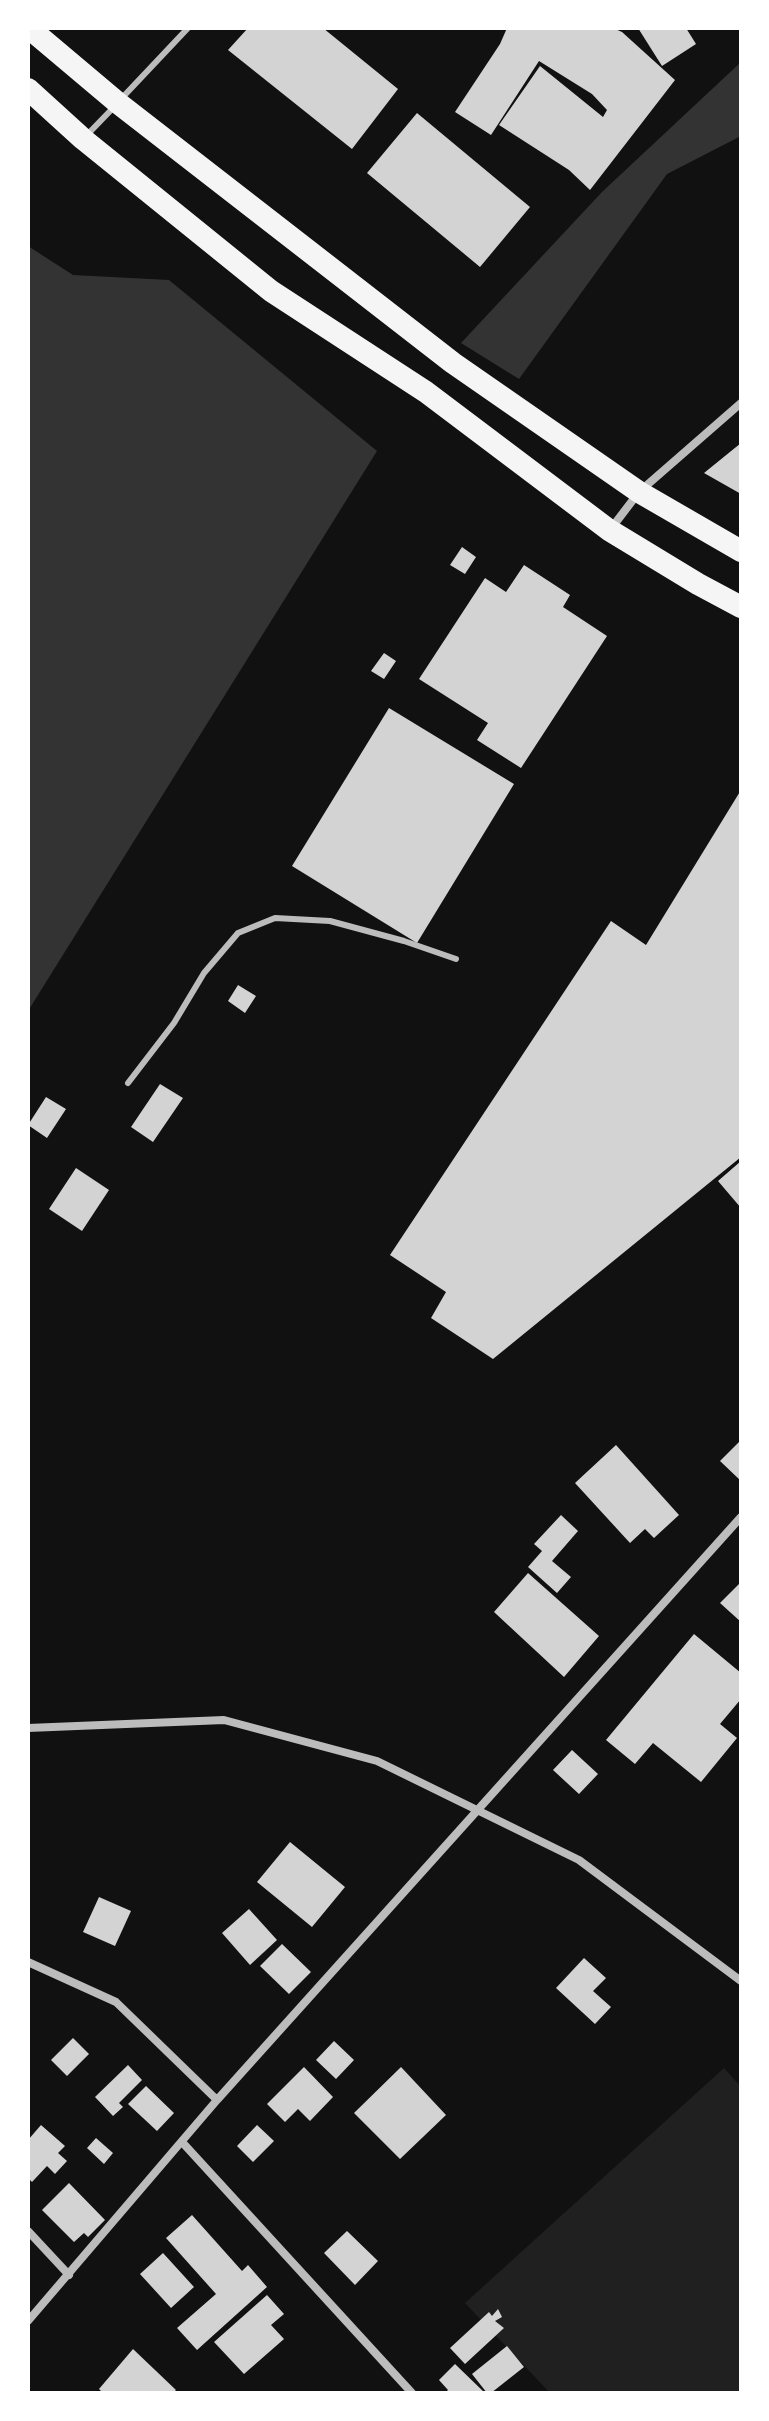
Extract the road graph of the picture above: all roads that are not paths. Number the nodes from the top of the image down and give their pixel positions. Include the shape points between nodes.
1 (29, 28) edge
2 (188, 28) edge
3 (28, 89) edge
4 (118, 103) junction
5 (83, 139) junction
6 (741, 403) edge
7 (639, 492) junction
8 (609, 530) junction
9 (741, 551) edge
10 (741, 607) edge
11 (456, 959) dead end
12 (128, 1083) dead end
13 (741, 1517) edge
14 (28, 1728) edge
15 (28, 1962) edge
16 (741, 1981) edge
17 (217, 2100) junction
18 (182, 2142) junction
19 (28, 2231) edge
20 (69, 2275) junction
21 (28, 2321) edge
22 (412, 2393) edge

1 - 4 highway
2 - 4 lane
3 - 5 highway
4 - 5 lane
4 - 7 highway via 453,363
5 - 8 highway via 271,291 426,392
6 - 7 street
7 - 8 street
7 - 9 highway
8 - 10 highway
11 - 12 lane via 330,921 275,918 238,933
13 - 17 street
14 - 16 street via 224,1720 377,1761 579,1860
15 - 17 street via 116,2002
17 - 18 street
18 - 20 street
18 - 22 street
19 - 20 street
20 - 21 street

